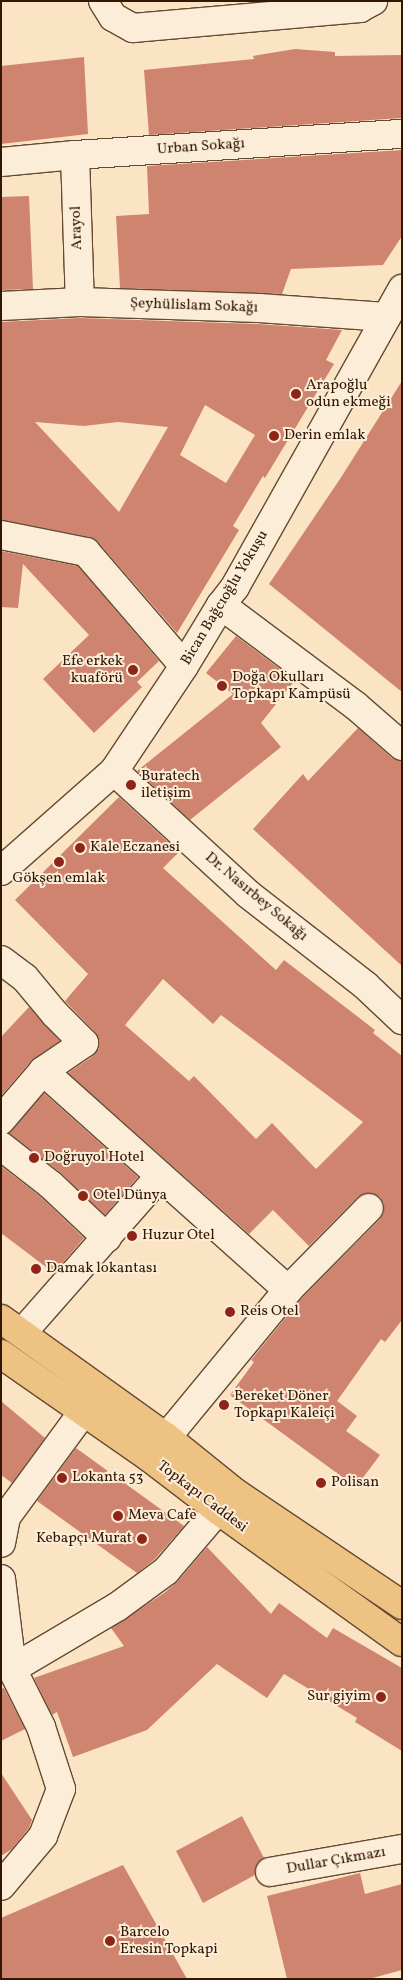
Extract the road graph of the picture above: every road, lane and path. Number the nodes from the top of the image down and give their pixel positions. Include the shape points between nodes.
1 (103, 1) edge
2 (374, 1) edge
3 (402, 134) edge
4 (75, 155) junction
5 (1, 162) edge
6 (402, 289) edge
7 (80, 302) junction
8 (1, 306) edge
9 (386, 317) junction
10 (1, 535) edge
11 (221, 606) junction
12 (184, 666) junction
13 (402, 746) edge
14 (114, 771) junction
15 (1, 871) edge
16 (1, 960) edge
17 (402, 1020) edge
18 (43, 1071) junction
19 (1, 1120) edge
20 (1, 1146) edge
21 (160, 1176) junction
22 (369, 1208) dead end
23 (107, 1238) junction
24 (288, 1290) junction
25 (12, 1326) edge
26 (1, 1354) edge
27 (84, 1411) junction
28 (158, 1447) junction
29 (228, 1502) junction
30 (1, 1543) edge
31 (1, 1579) edge
32 (402, 1605) edge
33 (402, 1642) edge
34 (12, 1669) junction
35 (402, 1849) edge
36 (270, 1872) dead end
37 (1, 1886) edge

1 - 2 street via 114,17 133,28 360,8
3 - 4 street, Urban Sokağı
4 - 5 street, Urban Sokağı
4 - 7 street, Arayol
6 - 9 street, Bican Bağcıoğlu Yokuşu
7 - 8 street, Şeyhülislam Sokağı
7 - 9 street, Şeyhülislam Sokağı via 259,308
9 - 11 street, Bican Bağcıoğlu Yokuşu via 235,587
10 - 12 street via 86,552
11 - 12 street, Bican Bağcıoğlu Yokuşu
11 - 13 street via 356,706
12 - 14 street, Bican Bağcıoğlu Yokuşu
14 - 15 street, Bican Bağcıoğlu Yokuşu
14 - 17 street, Dr. Nasırbey Sokağı via 248,894 366,986
16 - 18 street via 25,978 84,1043
18 - 19 street
18 - 21 street
20 - 23 street via 51,1185
21 - 23 street
21 - 24 street
22 - 24 street
23 - 25 street
24 - 28 street
25 - 28 main road, Topkapı Caddesi
26 - 27 main road, Topkapı Caddesi
27 - 28 main road, Topkapı Caddesi
27 - 30 street via 6,1517
28 - 29 main road, Topkapı Caddesi
29 - 32 main road, Topkapı Caddesi
29 - 33 main road, Topkapı Caddesi
29 - 34 street via 166,1571 117,1607
31 - 34 street
34 - 37 street via 41,1728 61,1789 43,1836
35 - 36 street, Dullar Çıkmazı

